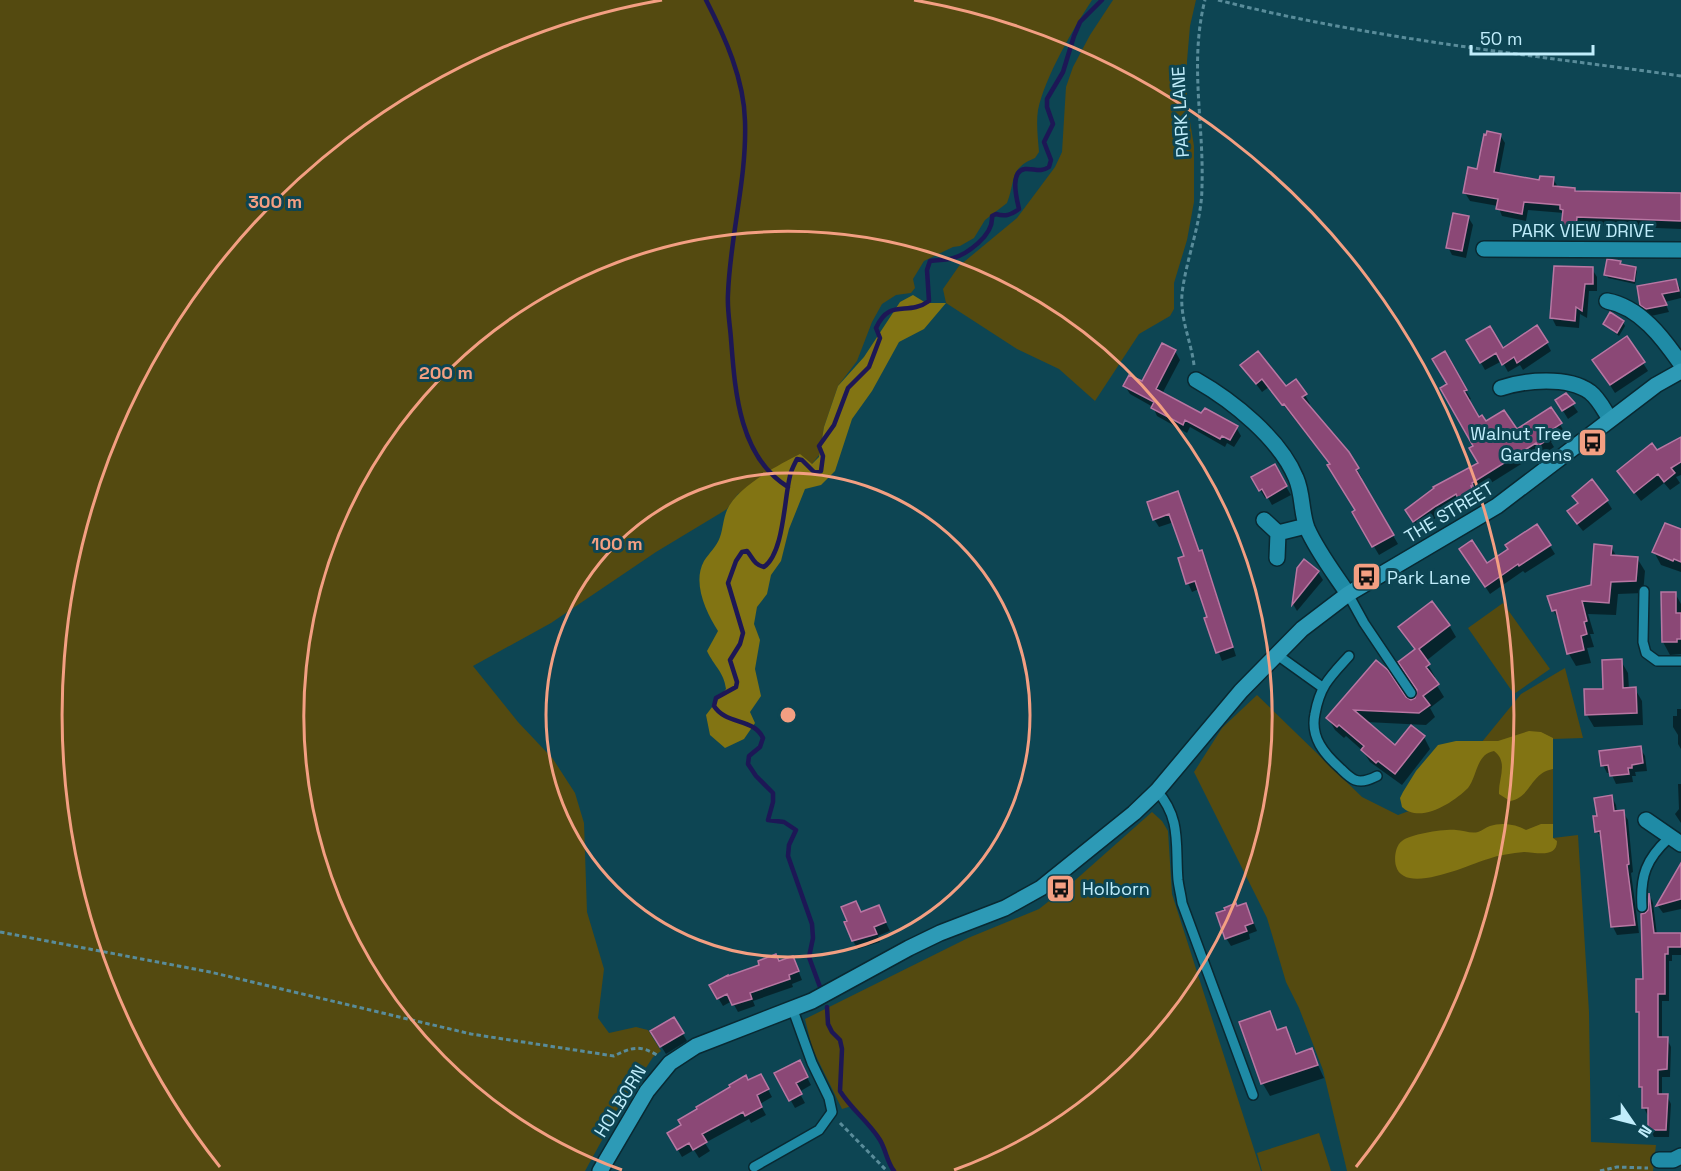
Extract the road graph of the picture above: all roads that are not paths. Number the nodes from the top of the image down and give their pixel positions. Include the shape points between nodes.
1 (1484, 249) dead end
2 (1681, 250) edge
3 (1607, 301) dead end
4 (1681, 364) edge
5 (1681, 371) edge
6 (1196, 380) road end
7 (1501, 388) dead end
8 (1610, 419) junction
9 (1264, 520) dead end
10 (1306, 526) junction
11 (1278, 533) junction
12 (1277, 558) dead end
13 (1644, 591) dead end
14 (1348, 594) junction
15 (1276, 654) junction
16 (1349, 656) dead end
17 (1681, 661) edge
18 (1322, 687) junction
19 (1411, 693) dead end
20 (1377, 776) dead end
21 (1157, 791) junction
22 (1646, 820) dead end
23 (1675, 841) edge
24 (1642, 907) dead end
25 (793, 1010) junction
26 (1253, 1095) dead end
27 (1681, 1156) edge
28 (1659, 1160) road end
29 (754, 1167) dead end
30 (600, 1171) edge

1 - 2 street, PARK VIEW DRIVE
3 - 4 street via 1628,308 1663,339
5 - 8 street, THE STREET
6 - 10 street via 1244,414 1278,448 1297,479
7 - 8 street via 1521,383 1569,383 1590,393
8 - 14 street, THE STREET via 1497,506
9 - 11 street
10 - 11 street
10 - 14 street
11 - 12 street
13 - 17 lane via 1646,653 1657,661
14 - 15 street, HOLBORN
14 - 19 lane
15 - 18 lane
15 - 21 street, HOLBORN
16 - 18 lane
18 - 20 lane via 1313,728 1321,749 1357,781
21 - 25 street, HOLBORN via 1041,888 1005,908 909,948
21 - 26 lane via 1169,807 1177,832 1182,903
22 - 23 street
23 - 24 lane via 1655,854 1642,879
25 - 29 lane via 832,1112 819,1130
25 - 30 street, HOLBORN via 696,1046 670,1063 646,1090
27 - 28 street

